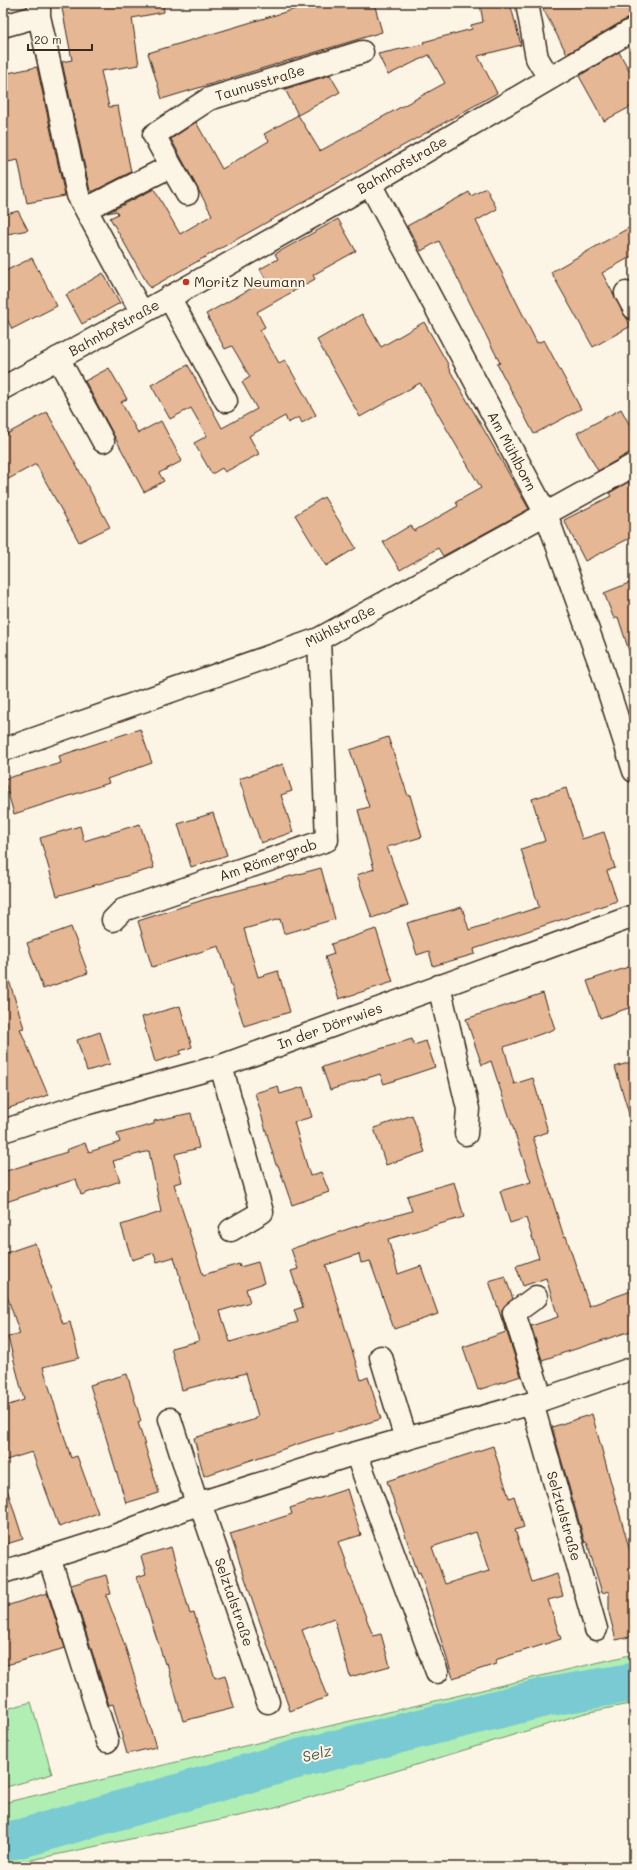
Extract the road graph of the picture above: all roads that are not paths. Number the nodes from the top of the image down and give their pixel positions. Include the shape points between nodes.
1 (527, 3) edge
2 (39, 10) edge
3 (3, 26) edge
4 (634, 30) edge
5 (362, 52) dead end
6 (549, 78) junction
7 (171, 166) junction
8 (370, 184) junction
9 (187, 194) dead end
10 (86, 209) junction
11 (169, 297) junction
12 (142, 313) junction
13 (58, 358) junction
14 (3, 388) edge
15 (226, 401) dead end
16 (103, 441) dead end
17 (634, 465) edge
18 (546, 514) junction
19 (319, 640) junction
20 (628, 730) edge
21 (3, 750) edge
22 (634, 771) edge
23 (634, 916) edge
24 (113, 920) dead end
25 (439, 986) junction
26 (221, 1066) junction
27 (3, 1131) edge
28 (466, 1134) dead end
29 (231, 1230) dead end
30 (536, 1297) dead end
31 (381, 1357) dead end
32 (634, 1368) edge
33 (537, 1402) junction
34 (170, 1419) dead end
35 (406, 1439) junction
36 (356, 1453) junction
37 (198, 1503) junction
38 (49, 1557) junction
39 (3, 1572) edge
40 (596, 1629) dead end
41 (437, 1672) dead end
42 (268, 1702) dead end
43 (107, 1741) dead end

1 - 6 street via 537,58
2 - 3 street
2 - 10 street via 78,195
4 - 6 street, Bahnhofstraße
5 - 7 street, Taunusstraße via 209,99 154,135
6 - 8 street, Bahnhofstraße
7 - 9 street, Taunusstraße
7 - 10 street
8 - 11 street, Bahnhofstraße
8 - 18 street, Am Mühlborn
10 - 12 street
11 - 12 street, Bahnhofstraße
11 - 15 street, Bahnhofstraße
12 - 13 street, Bahnhofstraße
13 - 14 street, Bahnhofstraße
13 - 16 street, Bahnhofstraße
17 - 18 street, Mühlstraße
18 - 19 street, Mühlstraße
18 - 20 street, Am Mühlborn via 599,661
19 - 21 street, Mühlstraße
19 - 24 street, Am Römergrab via 327,840 123,910
20 - 22 street, Am Mühlborn
23 - 25 street, In der Dörrwies
25 - 26 street, In der Dörrwies
25 - 28 street via 468,1109
26 - 27 street, In der Dörrwies via 86,1104
26 - 29 street via 262,1212
30 - 33 street, Selztalstraße via 514,1313
31 - 35 street
32 - 33 street
33 - 35 street
33 - 40 street, Selztalstraße
34 - 37 street, Selztalstraße
35 - 36 street
36 - 37 street
36 - 41 street
37 - 38 street via 104,1540
37 - 42 street, Selztalstraße
38 - 39 street
38 - 43 street

